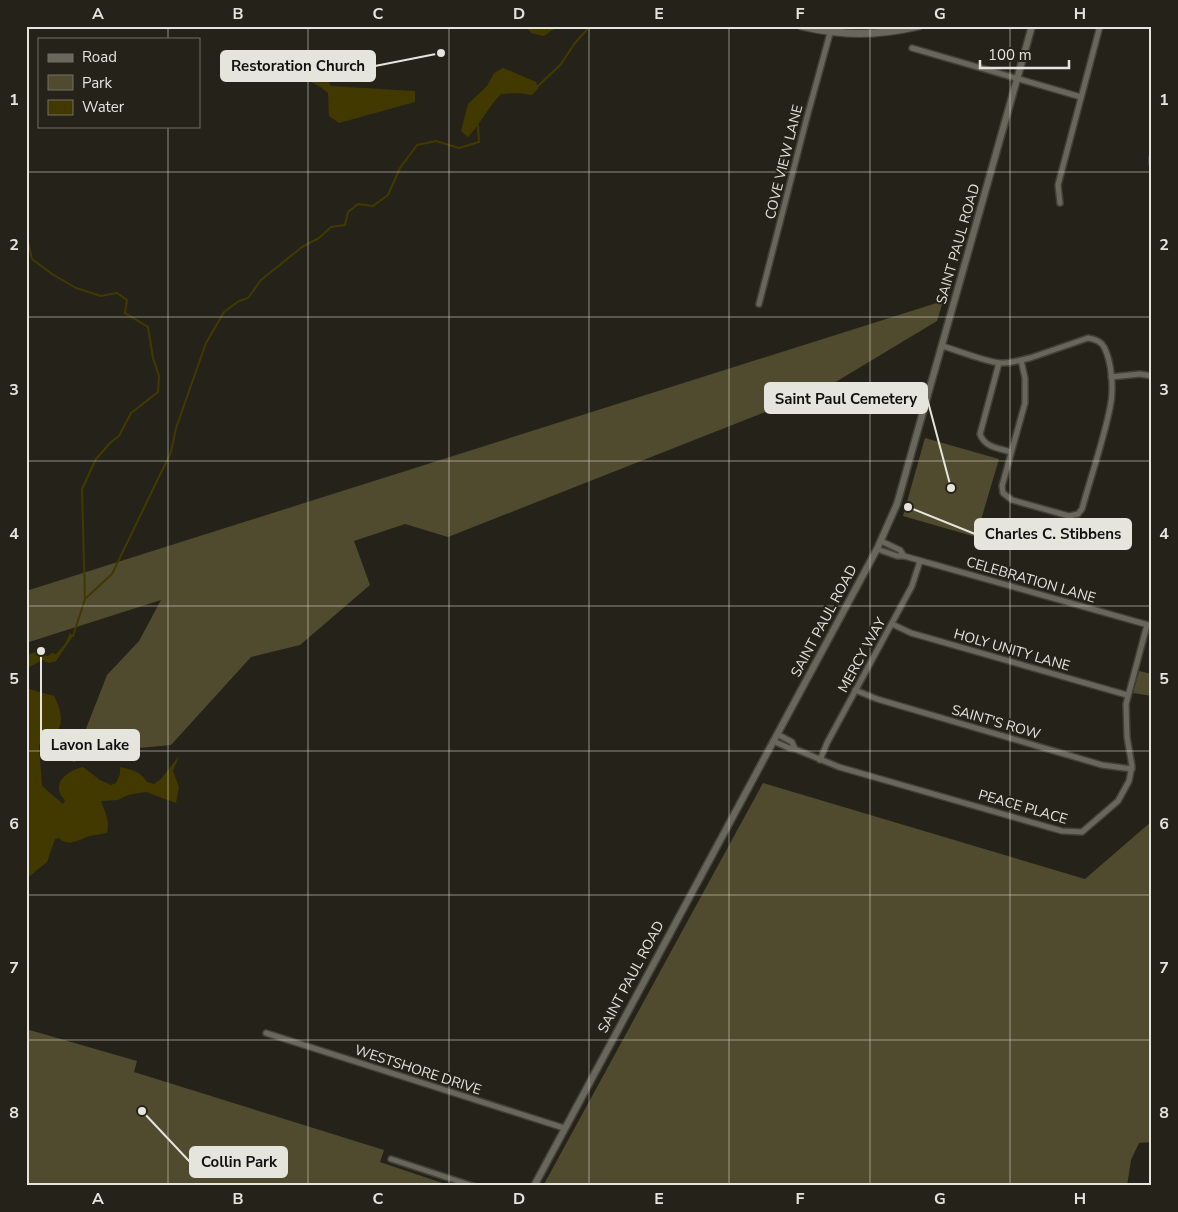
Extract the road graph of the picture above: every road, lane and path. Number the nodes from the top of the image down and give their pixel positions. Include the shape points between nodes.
1 (801, 26) edge
2 (919, 26) edge
3 (1032, 26) edge
4 (1100, 26) edge
5 (831, 30) edge
6 (912, 48) dead end
7 (1018, 80) junction
8 (1081, 97) junction
9 (1152, 158) edge
10 (1152, 163) edge
11 (1060, 203) dead end
12 (759, 304) dead end
13 (942, 346) junction
14 (1021, 360) junction
15 (999, 363) junction
16 (1152, 376) edge
17 (1111, 377) junction
18 (1011, 452) junction
19 (881, 541) junction
20 (877, 549) junction
21 (904, 556) junction
22 (920, 561) junction
23 (892, 624) junction
24 (1149, 626) edge
25 (856, 690) junction
26 (1128, 695) junction
27 (775, 738) junction
28 (820, 760) junction
29 (1132, 769) junction
30 (266, 1033) dead end
31 (564, 1128) junction
32 (391, 1159) dead end
33 (473, 1186) edge
34 (534, 1186) edge

1 - 5 main road
2 - 5 main road via 849,35
3 - 7 street, SAINT PAUL ROAD
4 - 8 street
5 - 12 street, COVE VIEW LANE
6 - 7 street
7 - 8 street
7 - 13 street, SAINT PAUL ROAD
8 - 11 street via 1058,185
9 - 10 street
13 - 15 street
13 - 19 street, SAINT PAUL ROAD via 897,504
14 - 15 street
14 - 17 street via 1088,338 1104,347
14 - 18 street via 1025,403
15 - 18 street via 980,434 989,446
16 - 17 street
17 - 18 street via 1111,407 1078,514 1069,516 1005,496 1002,486
19 - 20 street, SAINT PAUL ROAD
19 - 21 street, CELEBRATION LANE via 900,550
20 - 21 street, CELEBRATION LANE
20 - 27 street, SAINT PAUL ROAD
21 - 22 street, CELEBRATION LANE
22 - 23 street, MERCY WAY via 912,586
22 - 24 street, CELEBRATION LANE
23 - 25 street, MERCY WAY
23 - 26 street, HOLY UNITY LANE via 911,633
24 - 26 street, PEACE PLACE
25 - 28 street, MERCY WAY
25 - 29 street, SAINT'S ROW via 877,700 1102,765
26 - 29 street, PEACE PLACE via 1126,723
27 - 28 street, PEACE PLACE via 792,742 795,748
27 - 31 street, SAINT PAUL ROAD
28 - 29 street, PEACE PLACE via 1077,833 1085,830 1118,801 1127,788
30 - 31 street, WESTSHORE DRIVE
31 - 34 street, SAINT PAUL ROAD
32 - 33 street

